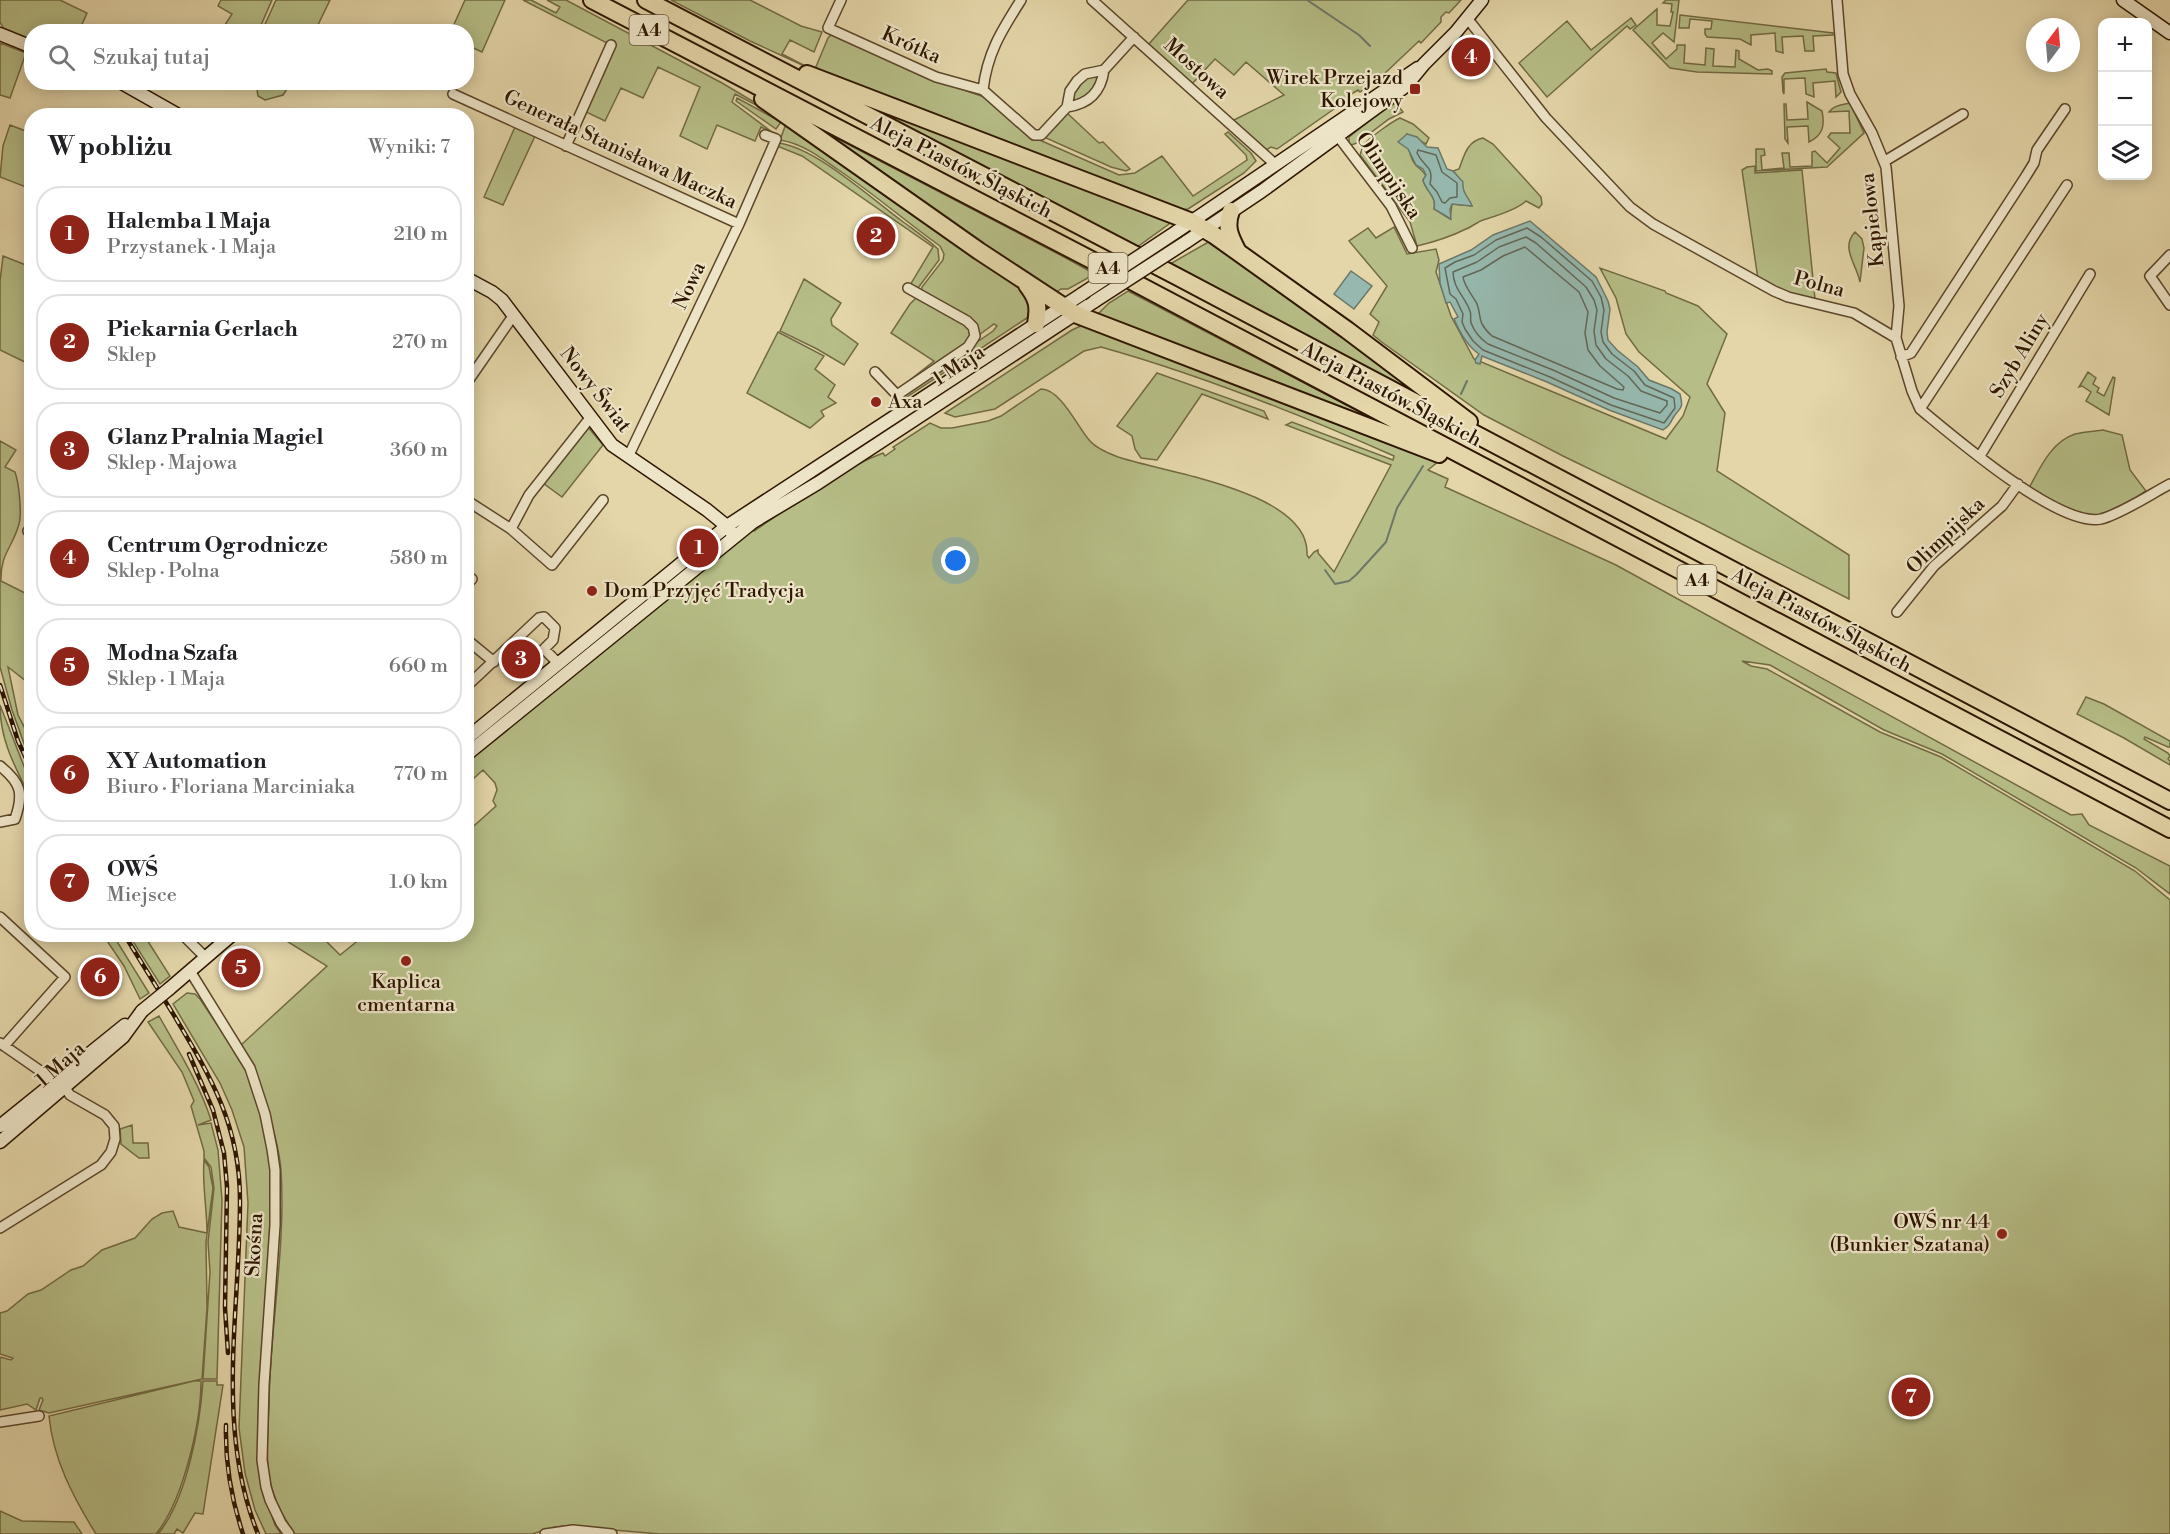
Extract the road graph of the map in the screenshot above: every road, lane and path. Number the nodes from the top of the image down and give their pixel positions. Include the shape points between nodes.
1 (592, 0) edge
2 (646, 0) edge
3 (841, 0) edge
4 (1021, 0) edge
5 (1092, 0) edge
6 (1482, 0) edge
7 (1837, 0) edge
8 (2123, 0) edge
9 (1467, 18) junction
10 (2170, 33) edge
11 (0, 34) edge
12 (715, 36) junction
13 (1134, 37) junction
14 (24, 44) edge
15 (611, 45) dead end
16 (706, 59) junction
17 (1104, 70) junction
18 (134, 90) edge
19 (983, 90) junction
20 (453, 94) dead end
21 (1067, 107) junction
22 (166, 108) edge
23 (2066, 109) dead end
24 (1963, 114) dead end
25 (1335, 132) junction
26 (765, 135) dead end
27 (566, 146) junction
28 (1885, 161) junction
29 (1276, 165) junction
30 (2067, 185) dead end
31 (1231, 211) junction
32 (739, 224) junction
33 (1199, 225) junction
34 (1412, 248) dead end
35 (1238, 252) junction
36 (2170, 255) edge
37 (2090, 274) dead end
38 (474, 282) edge
39 (1025, 282) junction
40 (908, 288) dead end
41 (2170, 305) edge
42 (1069, 310) junction
43 (515, 316) junction
44 (1036, 324) junction
45 (1896, 338) junction
46 (1901, 357) junction
47 (474, 372) edge
48 (875, 372) dead end
49 (897, 395) junction
50 (906, 409) junction
51 (1920, 409) junction
52 (590, 418) junction
53 (1980, 456) junction
54 (628, 457) junction
55 (1517, 457) junction
56 (1509, 481) junction
57 (2018, 484) junction
58 (2170, 484) edge
59 (603, 500) dead end
60 (474, 505) edge
61 (511, 530) junction
62 (730, 531) junction
63 (1897, 612) dead end
64 (474, 646) edge
65 (494, 662) junction
66 (558, 663) junction
67 (474, 680) edge
68 (474, 732) edge
69 (474, 748) edge
70 (0, 766) edge
71 (2170, 801) edge
72 (0, 822) edge
73 (2170, 829) edge
74 (0, 917) edge
75 (24, 939) edge
76 (27, 942) edge
77 (190, 942) edge
78 (224, 942) edge
79 (229, 942) edge
80 (206, 958) junction
81 (190, 971) junction
82 (2, 1045) edge
83 (59, 1085) junction
84 (0, 1126) edge
85 (0, 1142) edge
86 (0, 1228) edge
87 (39, 1416) dead end
88 (0, 1422) edge
89 (289, 1534) edge
90 (545, 1534) edge
91 (612, 1534) edge

1 - 16 highway, Aleja Piastów Śląskich / A4
2 - 12 highway, Aleja Piastów Śląskich / A4
3 - 19 street, Krótka via 828,28 936,77
4 - 19 street via 994,44
5 - 13 street, Mostowa
6 - 9 main road, 1 Maja
7 - 28 street, Kąpielowa via 1843,74
8 - 10 main road
9 - 25 main road, 1 Maja via 1424,64
9 - 45 street, Polna via 1572,147 1641,215 1774,291 1854,313
11 - 14 main road
12 - 33 highway
12 - 55 highway, Aleja Piastów Śląskich / A4
13 - 17 street
13 - 29 street, Mostowa
15 - 27 street
16 - 39 highway
16 - 56 highway, Aleja Piastów Śląskich / A4
17 - 21 street via 1101,84 1091,98
17 - 21 street via 1080,77 1070,91
18 - 22 main road
19 - 21 street via 1034,135 1041,135
20 - 27 street, Generała Stanisława Maczka
23 - 46 street via 1911,353
24 - 28 street
25 - 29 main road, 1 Maja
25 - 31 main road, 1 Maja
25 - 34 street, Olimpijska via 1391,206
26 - 32 street, Nowa via 776,139
27 - 32 street, Generała Stanisława Maczka
28 - 45 street, Kąpielowa via 1899,306
29 - 33 main road, 1 Maja
30 - 51 street
31 - 33 main road, 1 Maja
31 - 35 highway via 1228,232
32 - 54 street, Nowa
33 - 35 highway
33 - 42 main road, 1 Maja, bridge via 1176,232 1082,294
33 - 42 main road, 1 Maja, bridge via 1186,242 1095,301
35 - 55 highway
36 - 41 street via 2150,276
37 - 53 street, Szyb Aliny
38 - 43 main road, Nowy Świat via 492,292
39 - 42 highway
39 - 44 highway via 1039,306
40 - 49 street via 967,321 975,336 968,346
42 - 44 main road, 1 Maja
42 - 56 highway
42 - 62 main road, 1 Maja
43 - 47 street
43 - 52 main road, Nowy Świat
44 - 50 main road, 1 Maja
45 - 46 street
46 - 51 street
48 - 49 street
49 - 50 street
50 - 62 main road, 1 Maja
51 - 53 street
52 - 54 main road, Nowy Świat via 612,445
52 - 61 street via 529,495
53 - 57 street
54 - 62 main road, Nowy Świat
55 - 71 highway, Aleja Piastów Śląskich / A4
56 - 73 highway, Aleja Piastów Śląskich / A4
57 - 58 street via 2074,516 2099,519
57 - 63 street, Olimpijska via 2002,506 1934,566
59 - 61 street via 552,565
60 - 61 street
62 - 66 main road, 1 Maja
62 - 69 main road, 1 Maja
64 - 65 street
65 - 66 street via 543,617 555,628 553,640 544,649
65 - 67 street
66 - 68 main road, 1 Maja
70 - 72 street via 18,784 20,796 15,819
74 - 75 street
76 - 82 street via 65,977
77 - 80 street
78 - 80 main road, 1 Maja
79 - 80 main road, 1 Maja
80 - 81 main road, 1 Maja
81 - 83 main road, 1 Maja, bridge
81 - 89 street, Skośna via 250,1068 272,1149 275,1225 262,1460 270,1500
82 - 83 street
83 - 84 main road, 1 Maja
83 - 85 main road, 1 Maja
83 - 86 street via 105,1115 114,1126 113,1149 101,1165
87 - 88 street
90 - 91 street via 562,1530

